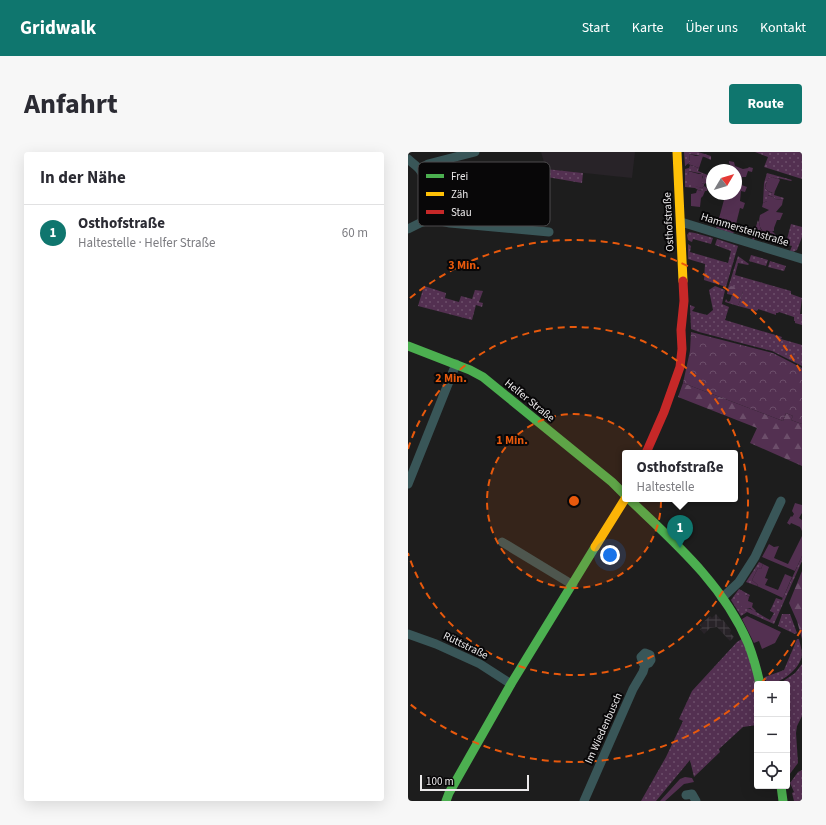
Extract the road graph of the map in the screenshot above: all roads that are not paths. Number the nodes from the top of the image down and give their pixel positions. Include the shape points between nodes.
1 (476, 152) edge
2 (677, 152) edge
3 (408, 159) edge
4 (436, 162) edge
5 (418, 167) edge
6 (680, 222) junction
7 (418, 224) edge
8 (483, 226) edge
9 (408, 229) edge
10 (549, 232) dead end
11 (802, 259) edge
12 (408, 346) edge
13 (456, 364) junction
14 (647, 450) edge
15 (408, 484) edge
16 (622, 492) edge
17 (781, 501) dead end
18 (623, 502) edge
19 (632, 502) edge
20 (502, 542) dead end
21 (573, 585) junction
22 (722, 598) junction
23 (408, 634) edge
24 (645, 665) dead end
25 (759, 681) edge
26 (511, 684) junction
27 (782, 789) edge
28 (686, 795) dead end
29 (446, 801) edge
30 (584, 801) edge
31 (696, 801) edge
32 (784, 801) edge

1 - 4 street
2 - 6 street, Osthofstraße
3 - 5 street
6 - 11 street, Hammersteinstraße
6 - 14 street, Osthofstraße via 684,301 680,367
7 - 9 street
8 - 10 street
12 - 13 street, Helfer Straße
13 - 15 street
13 - 16 street, Helfer Straße via 483,377
17 - 22 street via 755,558 738,582
18 - 21 street
19 - 22 street via 695,564
20 - 21 street
21 - 26 street
22 - 25 street via 745,636
23 - 26 street, Rüttstraße via 480,664
24 - 30 street, Im Wiedenbusch
26 - 29 street
27 - 32 street
28 - 31 street via 692,794

